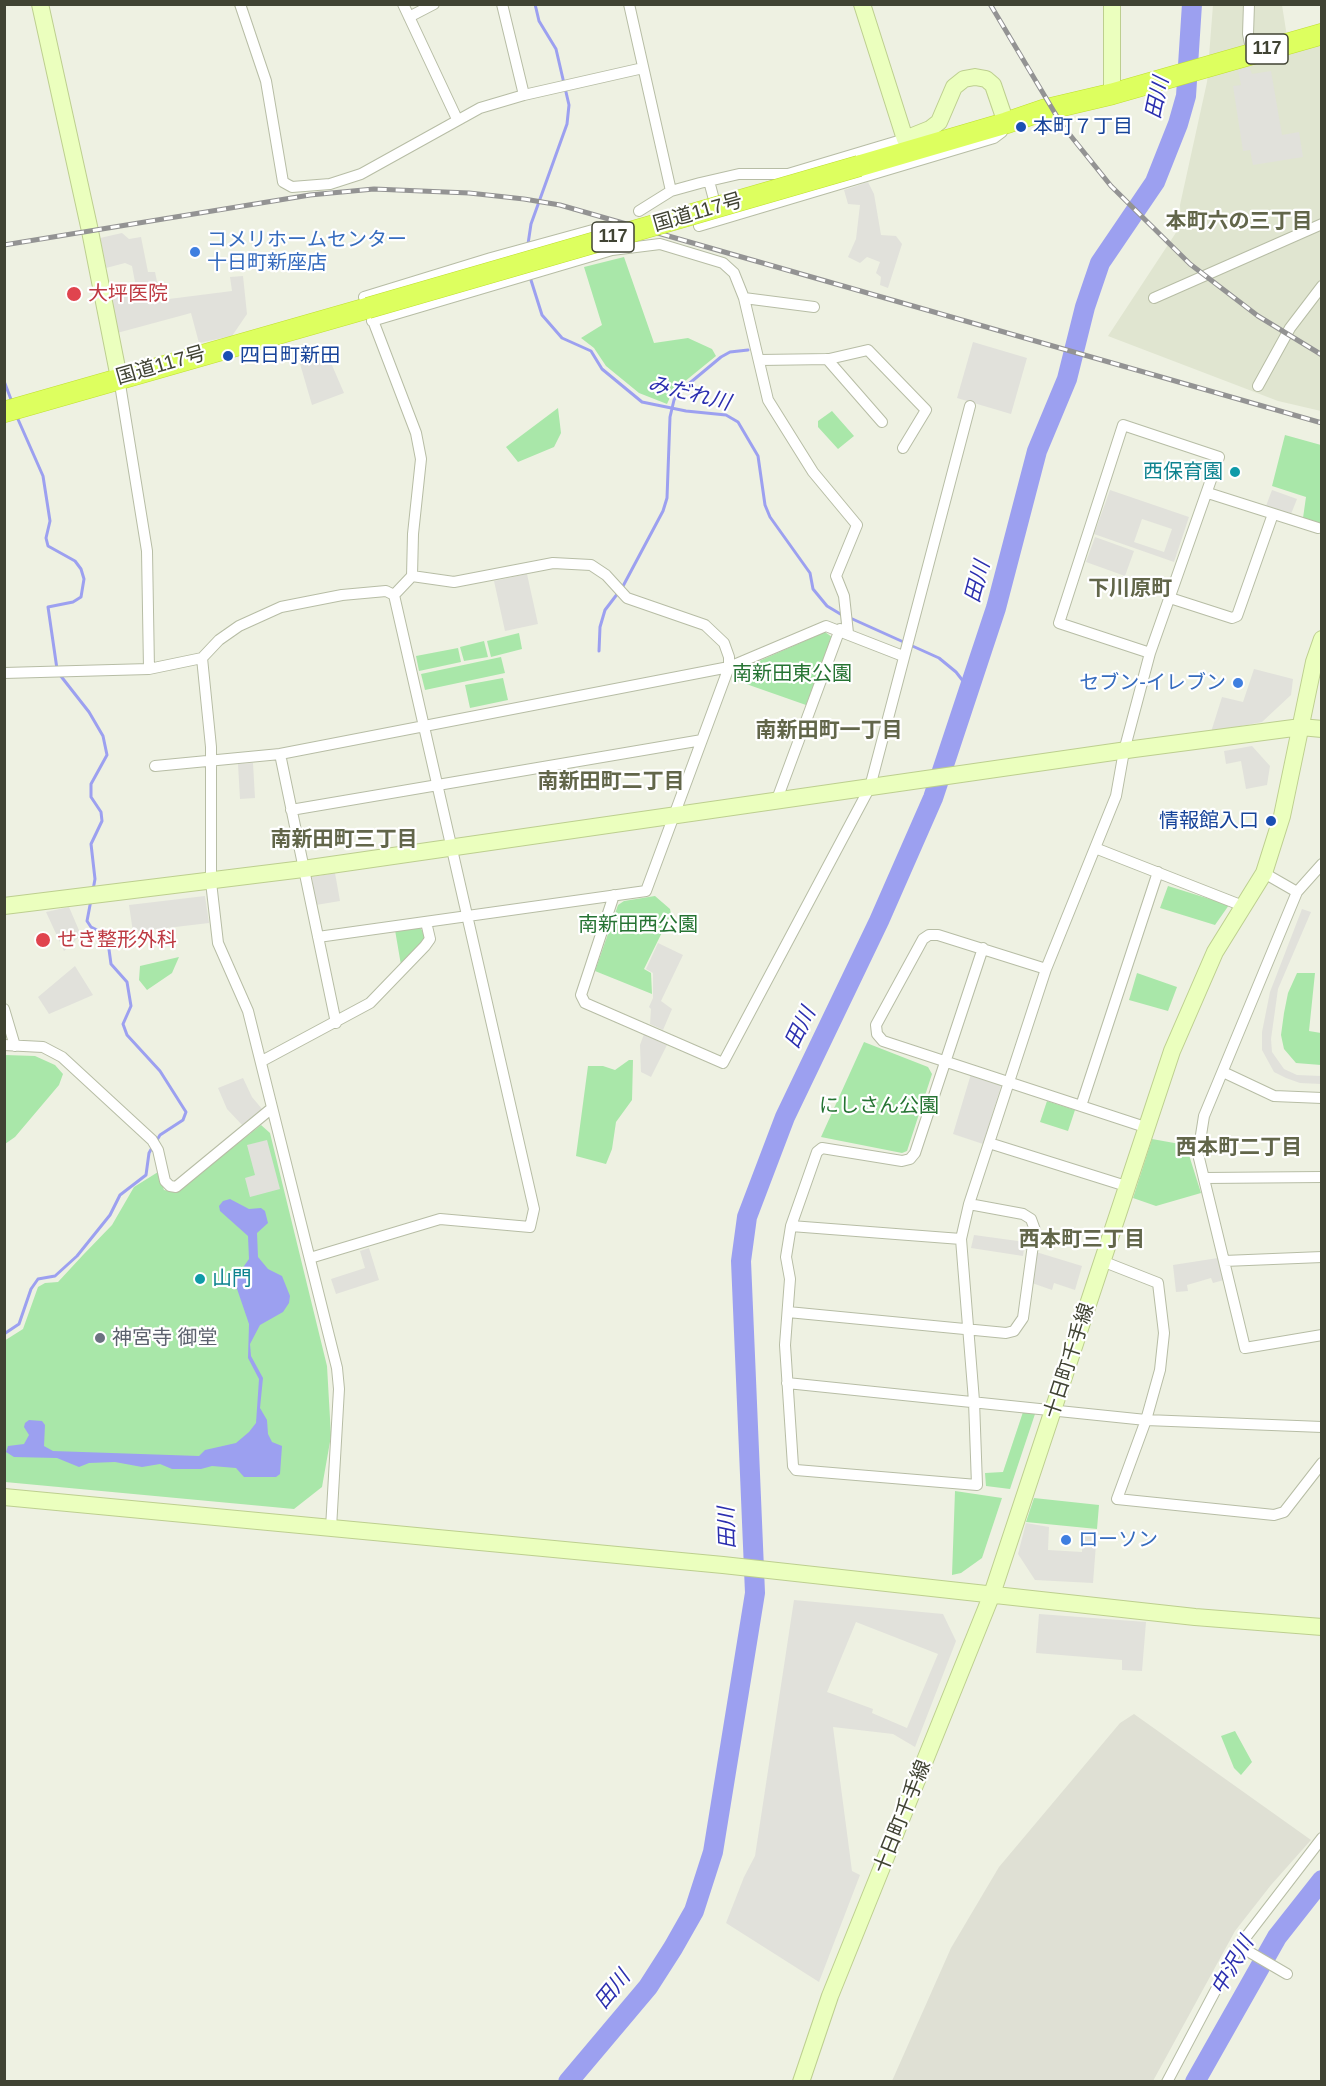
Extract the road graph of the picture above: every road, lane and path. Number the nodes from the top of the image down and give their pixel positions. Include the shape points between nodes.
1 (40, 4) edge
2 (240, 4) edge
3 (403, 4) edge
4 (434, 4) edge
5 (502, 4) edge
6 (629, 4) edge
7 (862, 4) edge
8 (1112, 4) edge
9 (1249, 4) edge
10 (409, 17) junction
11 (1322, 34) edge
12 (1252, 53) junction
13 (643, 68) junction
14 (1112, 94) junction
15 (524, 95) junction
16 (457, 119) junction
17 (1006, 123) junction
18 (905, 139) junction
19 (709, 181) junction
20 (671, 191) junction
21 (639, 211) dead end
22 (720, 220) junction
23 (1322, 224) edge
24 (611, 225) dead end
25 (699, 226) dead end
26 (556, 240) junction
27 (564, 265) junction
28 (1322, 286) edge
29 (744, 298) junction
30 (1154, 298) dead end
31 (814, 307) dead end
32 (370, 314) junction
33 (827, 359) junction
34 (760, 360) junction
35 (119, 378) junction
36 (1258, 386) dead end
37 (970, 406) dead end
38 (4, 412) edge
39 (882, 422) dead end
40 (903, 448) dead end
41 (1208, 493) junction
42 (1274, 514) junction
43 (1318, 528) dead end
44 (412, 576) junction
45 (394, 595) junction
46 (1170, 598) junction
47 (845, 629) junction
48 (1322, 639) edge
49 (1150, 654) junction
50 (903, 656) junction
51 (202, 658) junction
52 (729, 667) junction
53 (149, 669) junction
54 (4, 673) edge
55 (426, 724) junction
56 (1301, 727) junction
57 (1322, 729) edge
58 (702, 740) junction
59 (1124, 751) junction
60 (280, 754) junction
61 (211, 762) junction
62 (155, 766) dead end
63 (439, 784) junction
64 (870, 787) junction
65 (776, 802) junction
66 (291, 810) junction
67 (674, 817) junction
68 (453, 848) junction
69 (1095, 848) junction
70 (1322, 864) edge
71 (303, 869) junction
72 (1158, 872) junction
73 (1264, 873) junction
74 (211, 882) junction
75 (1297, 892) junction
76 (614, 895) junction
77 (4, 906) edge
78 (1244, 906) junction
79 (467, 916) junction
80 (426, 922) junction
81 (318, 937) junction
82 (983, 948) junction
83 (1046, 969) junction
84 (4, 1009) edge
85 (336, 1023) junction
86 (10, 1046) edge
87 (262, 1061) junction
88 (945, 1061) junction
89 (1223, 1072) junction
90 (1009, 1082) junction
91 (1322, 1098) edge
92 (1081, 1106) junction
93 (272, 1108) junction
94 (1145, 1127) junction
95 (989, 1143) junction
96 (1322, 1177) edge
97 (1205, 1178) junction
98 (1126, 1186) junction
99 (969, 1204) junction
100 (791, 1226) junction
101 (961, 1239) junction
102 (1322, 1257) edge
103 (310, 1258) junction
104 (1102, 1261) junction
105 (1224, 1261) junction
106 (788, 1312) junction
107 (968, 1328) junction
108 (1322, 1335) edge
109 (787, 1383) junction
110 (974, 1401) junction
111 (1054, 1409) junction
112 (1146, 1420) junction
113 (1322, 1427) edge
114 (1322, 1463) edge
115 (4, 1497) edge
116 (331, 1528) junction
117 (992, 1594) junction
118 (1322, 1627) edge
119 (1322, 1838) edge
120 (1242, 1947) junction
121 (1283, 1973) dead end
122 (801, 2082) edge
123 (1167, 2082) edge

1 - 35 street
2 - 16 street via 266,81 284,182 292,187 330,184 361,174
3 - 10 street
4 - 10 street
5 - 15 street
6 - 13 street
7 - 18 street
8 - 14 street
9 - 12 street
10 - 16 street
11 - 12 highway, 国道117号 / 117
12 - 14 highway, 国道117号 / 117
13 - 15 street
13 - 20 street
14 - 17 highway, 国道117号 / 117
15 - 16 street
17 - 18 street via 993,85 975,76 954,87 939,122
17 - 22 street via 994,138
17 - 32 highway, 国道117号 / 117, bridge
18 - 19 street via 788,174 739,174
19 - 20 street
19 - 22 street
20 - 21 street
22 - 25 street
23 - 30 street
24 - 26 street
26 - 27 street
26 - 32 street via 369,294 364,297
27 - 29 street via 612,250 660,244 723,263 734,273
27 - 32 street
28 - 36 street via 1290,328
29 - 31 street
29 - 34 street
32 - 35 highway, 国道117号 / 117
32 - 44 street via 416,433 421,459
33 - 34 street
33 - 39 street
33 - 40 street via 868,350 926,410
34 - 47 street via 768,400 813,472 857,525 836,576 845,608
35 - 38 highway, 国道117号 / 117
35 - 53 street via 147,551
37 - 50 street
41 - 42 street
41 - 46 street
41 - 49 street via 1219,458 1123,425 1059,623
42 - 43 street
42 - 46 street via 1237,616 1232,618
44 - 45 street
44 - 52 street via 454,582 553,563 591,565 627,598 705,625 723,643
45 - 51 street via 386,591 342,595 281,608 239,626
45 - 55 street
46 - 49 street
47 - 50 street
47 - 52 street via 826,626
47 - 65 street
48 - 56 street, 十日町千手線
49 - 59 street
50 - 64 street
51 - 53 street
51 - 61 street
52 - 55 street
52 - 58 street
53 - 54 street
55 - 60 street
55 - 63 street
56 - 57 street
56 - 59 street
56 - 73 street, 十日町千手線 via 1282,816
58 - 63 street
58 - 67 street
59 - 64 street
59 - 69 street via 1116,796
60 - 61 street
60 - 66 street
61 - 62 street
61 - 74 street
63 - 66 street
63 - 68 street
64 - 65 street
64 - 76 street via 723,1063 585,1003 581,995
65 - 67 street
66 - 71 street
67 - 68 street
67 - 76 street via 646,891
68 - 71 street
68 - 79 street
69 - 72 street
69 - 83 street
70 - 75 street
71 - 74 street
71 - 81 street
72 - 78 street
72 - 92 street
73 - 75 street
73 - 78 street, 十日町千手線
74 - 77 street
74 - 87 street via 220,952 248,1011
75 - 89 street
76 - 79 street
78 - 94 street, 十日町千手線 via 1215,952 1192,1001
79 - 80 street
79 - 103 street via 534,1209 530,1227 440,1219
80 - 81 street
80 - 85 street via 430,939 426,946 370,1003
81 - 85 street
82 - 83 street
82 - 88 street
82 - 88 street via 929,934 876,1025 883,1041
83 - 90 street
84 - 86 street
85 - 87 street
86 - 93 street via 43,1047 62,1057 152,1140 170,1186 176,1187
87 - 93 street
88 - 90 street
88 - 100 street via 910,1159 822,1148 817,1152
89 - 91 street via 1274,1096
89 - 97 street via 1204,1116 1198,1154
90 - 92 street
90 - 95 street
92 - 94 street
93 - 103 street
94 - 98 street, 十日町千手線
95 - 98 street
95 - 99 street
96 - 97 street
97 - 105 street
98 - 104 street, 十日町千手線
99 - 101 street
99 - 107 street via 1023,1214 1031,1219 1035,1230 1020,1326 1006,1333
100 - 101 street
100 - 106 street via 786,1257 790,1279
101 - 107 street
102 - 105 street
103 - 116 street via 338,1379
104 - 111 street, 十日町千手線
104 - 112 street via 1158,1283 1164,1333 1160,1370
105 - 108 street via 1245,1348
106 - 107 street
106 - 109 street
107 - 110 street
109 - 110 street
109 - 110 street via 796,1470 977,1485
110 - 111 street
111 - 112 street
111 - 117 street, 十日町千手線
112 - 113 street
112 - 114 street via 1117,1499 1274,1515 1284,1512
115 - 116 street
116 - 117 street
117 - 118 street
117 - 122 street, 十日町千手線 via 830,1996
119 - 120 street
120 - 121 street
120 - 123 street

